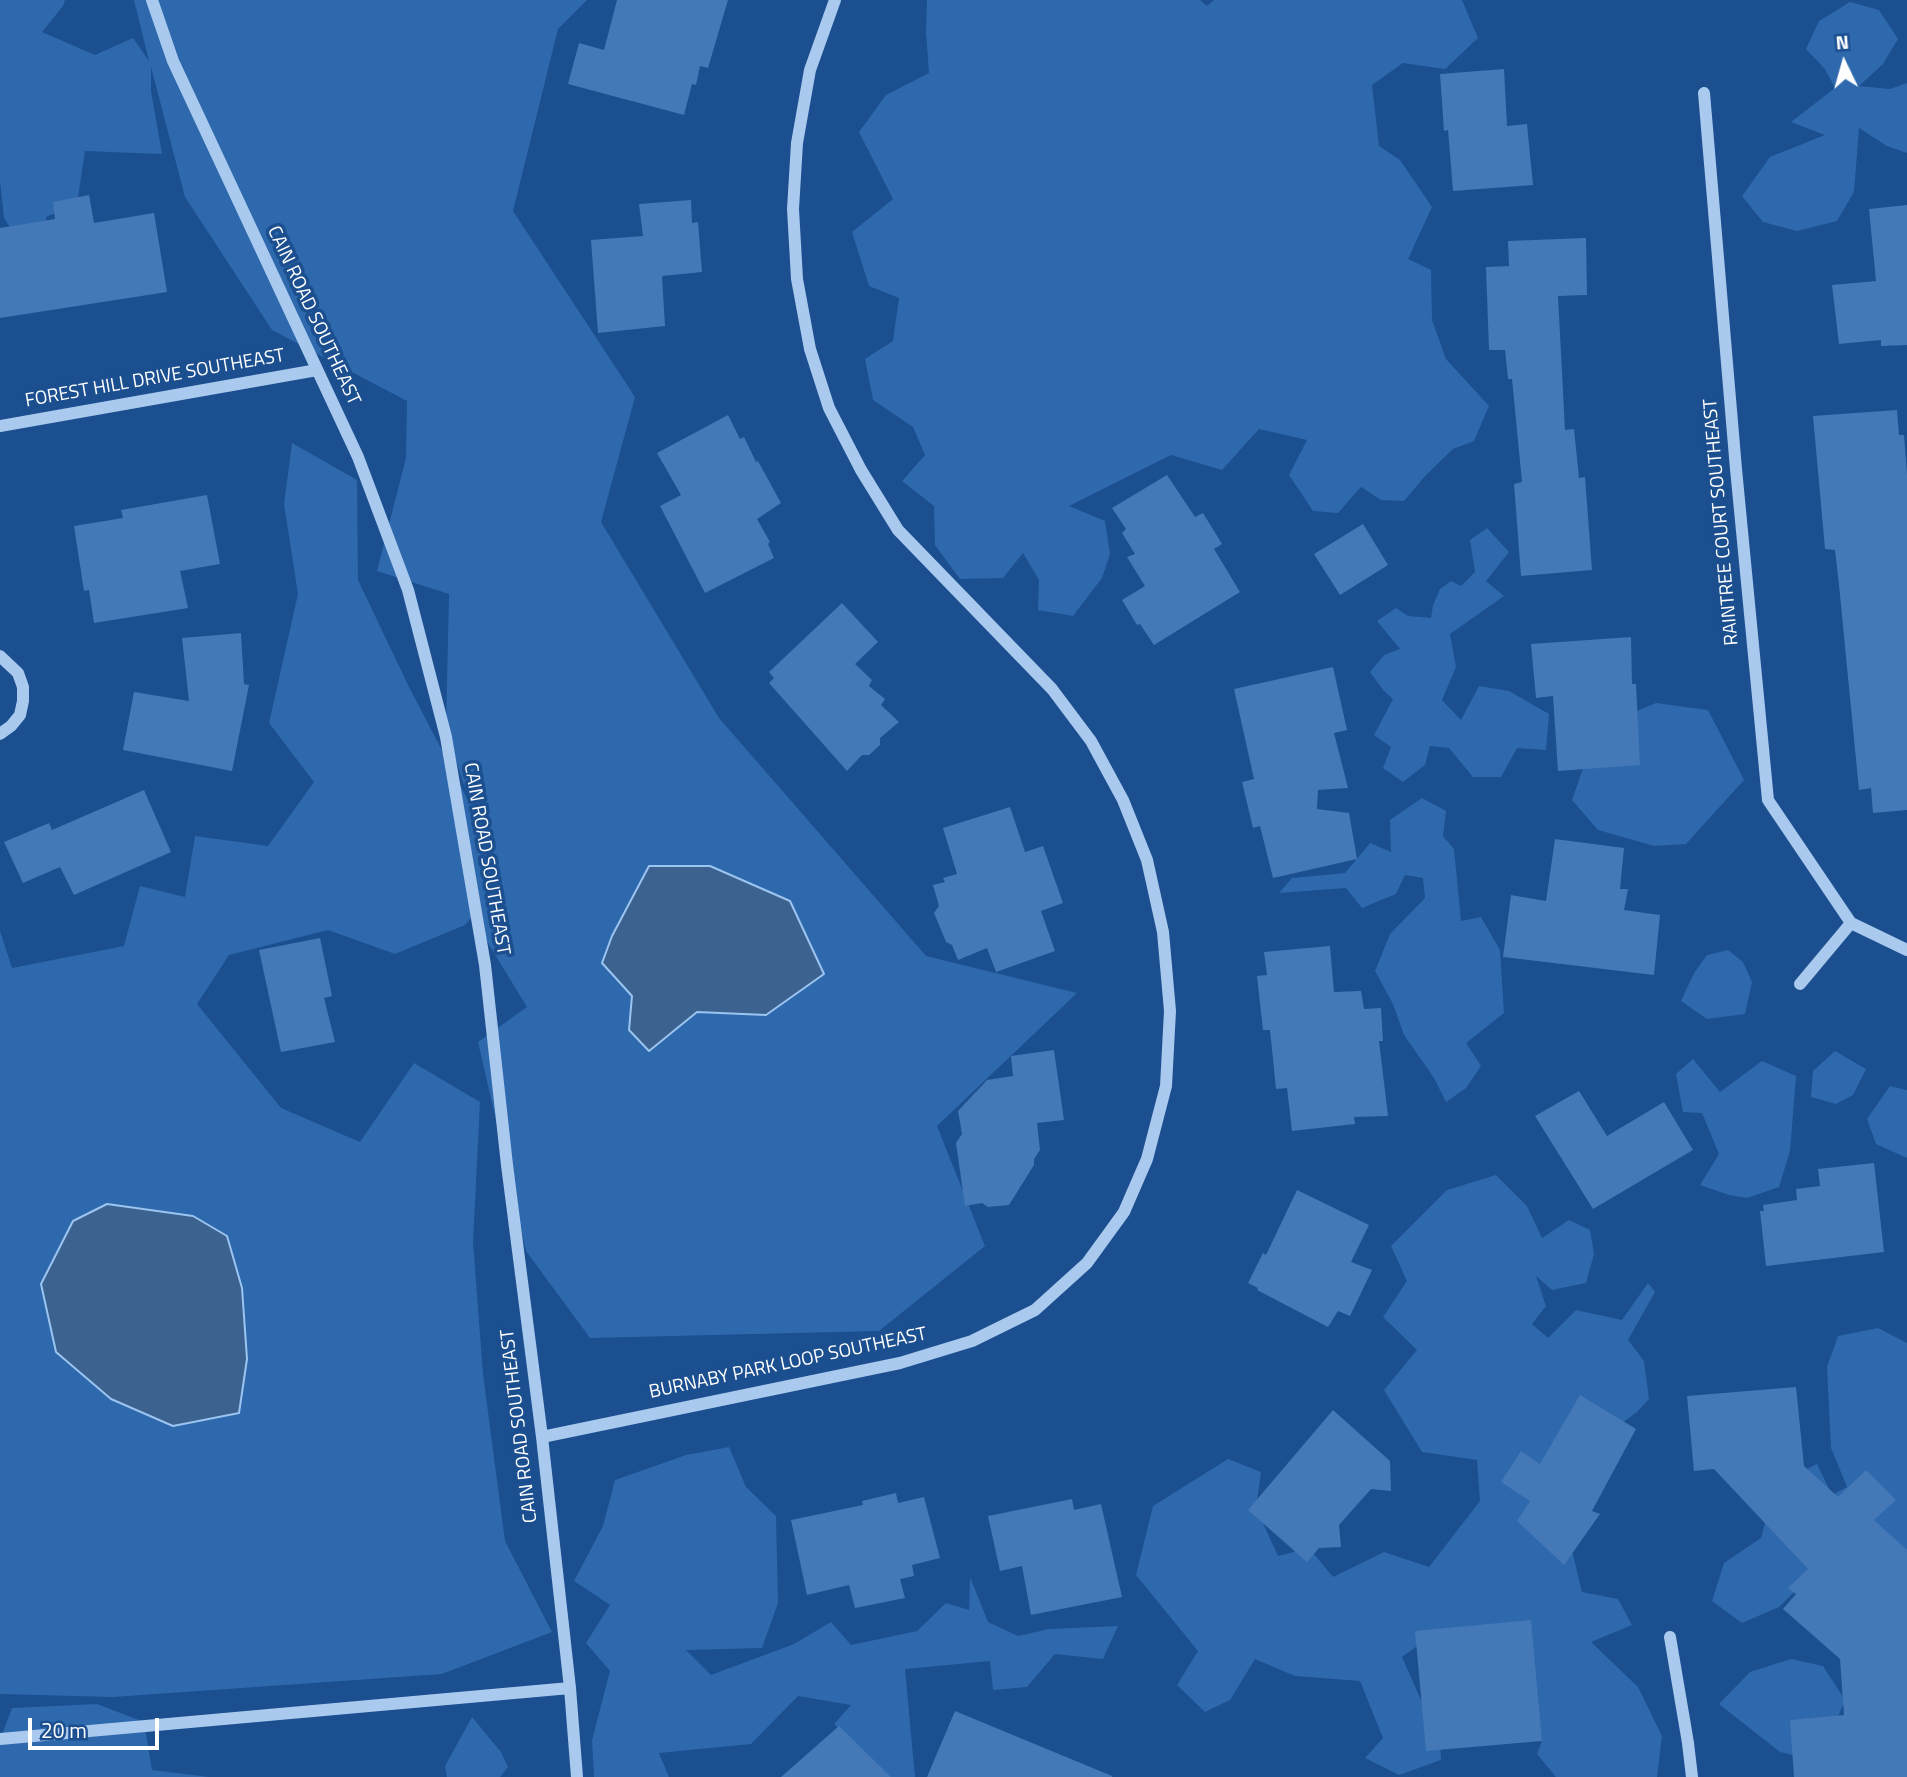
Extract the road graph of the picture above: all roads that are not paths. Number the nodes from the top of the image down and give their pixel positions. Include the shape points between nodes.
1 (152, 0) edge
2 (835, 0) edge
3 (1704, 93) dead end
4 (317, 370) junction
5 (0, 426) edge
6 (0, 656) edge
7 (0, 734) edge
8 (1851, 923) junction
9 (1907, 950) edge
10 (1800, 984) dead end
11 (542, 1437) junction
12 (1670, 1637) dead end
13 (570, 1688) junction
14 (0, 1739) edge
15 (577, 1777) edge
16 (1692, 1777) edge

1 - 4 street, CAIN ROAD SOUTHEAST via 173,61
2 - 11 street, BURNABY PARK LOOP SOUTHEAST via 810,71 797,143 793,209 797,279 810,349 830,408 898,530 1052,690 1091,741 1123,800 1147,860 1163,932 1170,1011 1166,1086 1147,1159 1124,1212 1087,1263 1035,1310 972,1341 900,1363
3 - 8 street, RAINTREE COURT SOUTHEAST via 1768,800
4 - 5 street, FOREST HILL DRIVE SOUTHEAST
4 - 11 street, CAIN ROAD SOUTHEAST via 358,457 408,590 446,737 485,965
6 - 7 street via 18,673 23,701 20,715
8 - 9 street
8 - 10 street
11 - 13 street, CAIN ROAD SOUTHEAST
12 - 16 street
13 - 14 street
13 - 15 street, CAIN ROAD SOUTHEAST

